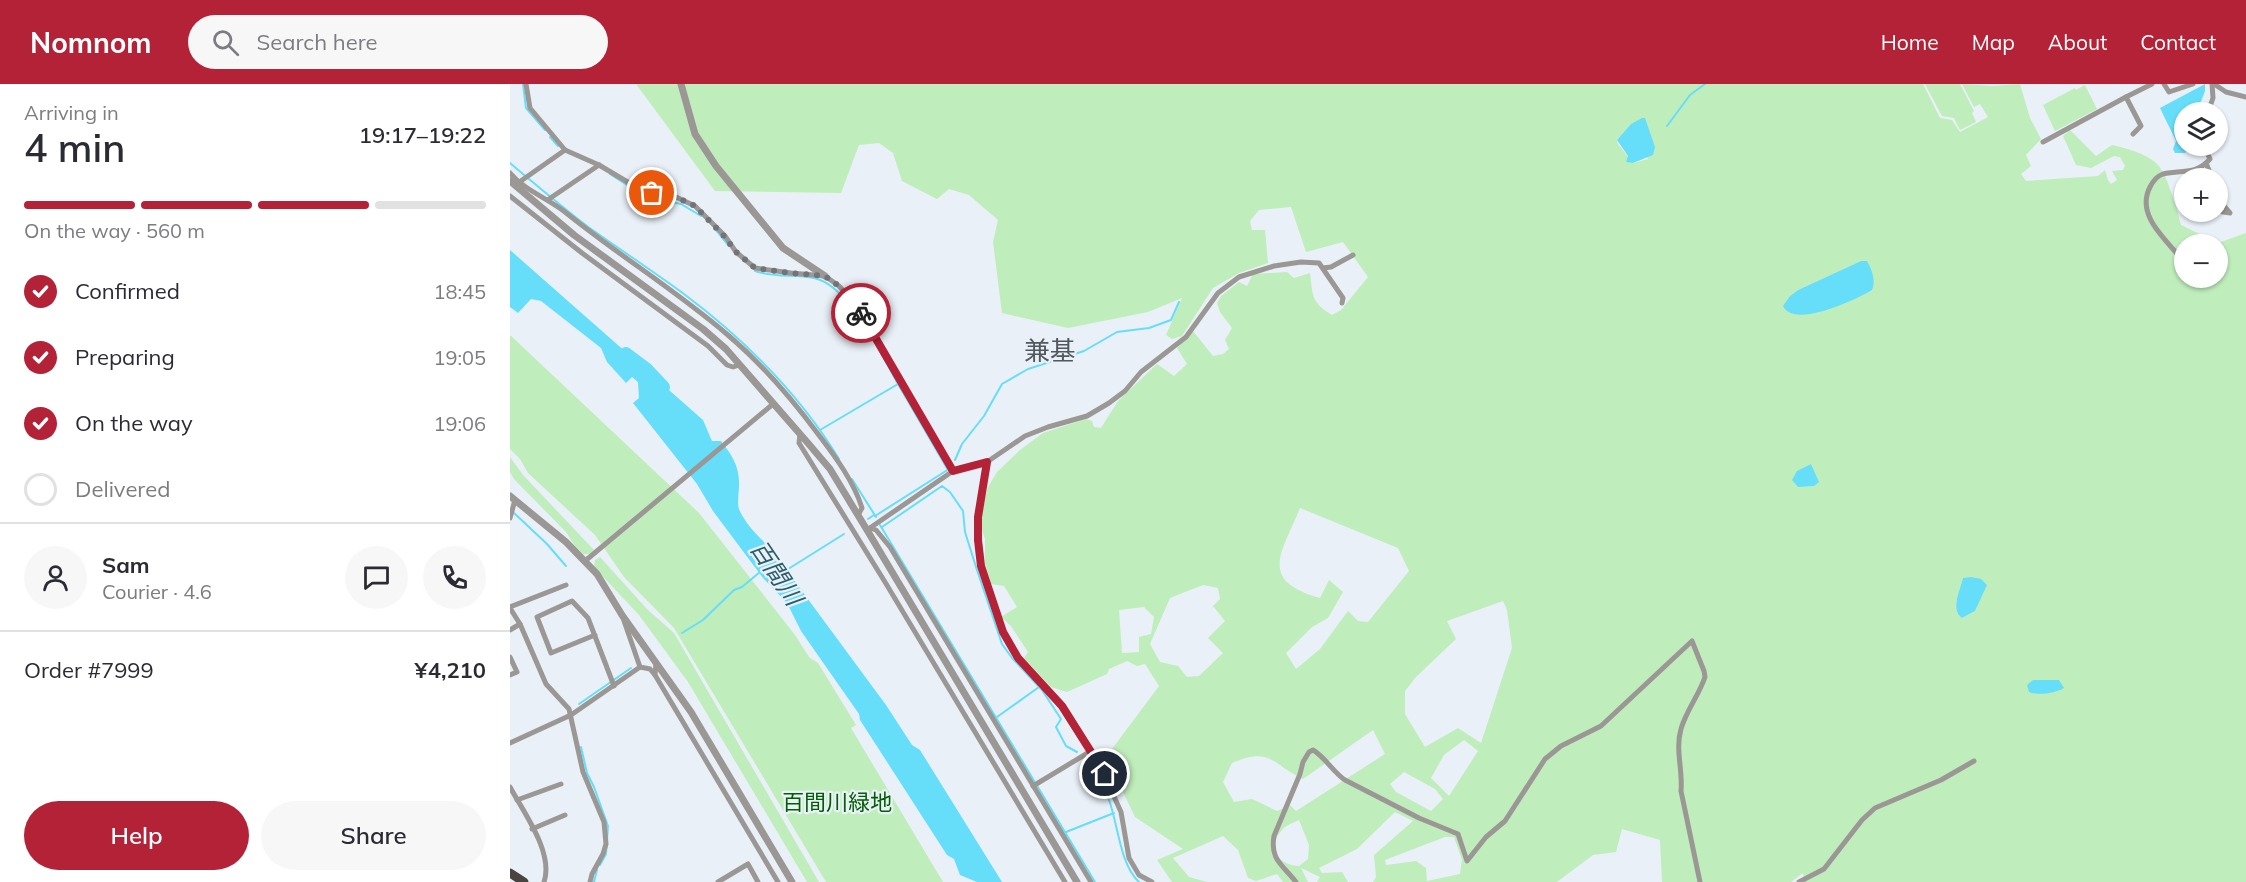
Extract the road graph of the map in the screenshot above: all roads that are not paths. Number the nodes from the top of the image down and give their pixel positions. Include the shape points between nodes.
1 (526, 84) edge
2 (681, 84) edge
3 (2152, 84) edge
4 (2164, 84) edge
5 (2193, 84) edge
6 (2213, 84) edge
7 (2126, 97) junction
8 (2246, 97) edge
9 (2211, 102) edge
10 (2133, 135) dead end
11 (2043, 142) dead end
12 (565, 150) junction
13 (2209, 156) edge
14 (2206, 163) junction
15 (599, 165) junction
16 (2208, 168) edge
17 (510, 173) edge
18 (515, 183) edge
19 (510, 196) edge
20 (550, 197) junction
21 (2174, 249) edge
22 (1353, 255) dead end
23 (1323, 268) junction
24 (825, 276) junction
25 (1342, 303) dead end
26 (739, 365) junction
27 (769, 406) junction
28 (801, 434) junction
29 (987, 462) junction
30 (953, 471) junction
31 (512, 498) edge
32 (511, 513) edge
33 (858, 515) junction
34 (868, 529) junction
35 (587, 560) junction
36 (566, 585) dead end
37 (510, 608) edge
38 (622, 615) junction
39 (520, 624) junction
40 (510, 630) edge
41 (594, 635) junction
42 (510, 657) edge
43 (656, 664) junction
44 (640, 668) junction
45 (510, 675) edge
46 (655, 675) junction
47 (613, 682) junction
48 (571, 715) junction
49 (510, 743) edge
50 (1091, 751) junction
51 (1974, 762) dead end
52 (561, 784) dead end
53 (1035, 784) junction
54 (510, 787) edge
55 (517, 800) junction
56 (565, 815) dead end
57 (532, 829) junction
58 (510, 873) edge
59 (524, 882) edge
60 (544, 882) edge
61 (590, 882) edge
62 (718, 882) edge
63 (758, 882) edge
64 (778, 882) edge
65 (792, 882) edge
66 (1065, 882) edge
67 (1077, 882) edge
68 (1091, 882) edge
69 (1152, 882) edge
70 (1296, 882) edge
71 (1700, 882) edge
72 (1799, 882) edge

1 - 12 street via 530,108
2 - 24 street via 695,134 716,166 783,248
3 - 7 street
4 - 5 street via 2169,92
6 - 8 street
6 - 9 street
7 - 10 street via 2141,126
7 - 11 street
12 - 15 street
12 - 18 street
13 - 14 street
14 - 16 street
14 - 21 street via 2198,170 2162,175 2152,183 2145,198 2147,215
15 - 20 street
15 - 24 street via 636,187 695,206 755,268
17 - 18 street
18 - 20 street
18 - 26 street via 574,235 703,329
19 - 26 street via 727,365
20 - 33 street via 754,358 825,442 858,495 862,508
22 - 23 street
23 - 25 street via 1343,298
23 - 29 street via 1319,263 1301,262 1239,277 1218,293 1185,337 1115,399 1087,416 1025,436
24 - 30 street via 856,304
26 - 27 street
27 - 28 street
27 - 35 street
28 - 33 street via 830,469
28 - 66 street via 799,443
29 - 30 street
29 - 50 street via 978,540 981,566 1003,632 1018,658 1054,695
30 - 34 street
31 - 32 street
31 - 35 street
33 - 34 street
34 - 53 street via 876,530 890,547
34 - 67 street
35 - 38 street
36 - 37 street
37 - 39 street
38 - 43 street
38 - 44 street
39 - 40 street
39 - 48 street via 546,684
41 - 41 street via 588,618 572,601 537,617 551,652
41 - 47 street
42 - 45 street via 517,672
43 - 46 street
43 - 65 street via 691,712
44 - 46 street via 650,669
44 - 47 street
46 - 64 street
47 - 48 street
48 - 49 street
48 - 61 street via 583,772 606,835 603,854
50 - 53 street
50 - 69 street via 1121,813 1129,858 1139,874
51 - 72 street via 1875,807 1824,869
52 - 55 street
53 - 68 street
54 - 55 street
55 - 57 street
56 - 57 street
57 - 60 street via 547,861
58 - 59 highway
62 - 63 street via 748,864
70 - 71 street via 1278,863 1272,847 1309,752 1318,753 1345,780 1458,834 1467,861 1505,821 1545,759 1600,726 1692,641 1704,677 1679,741 1681,797

